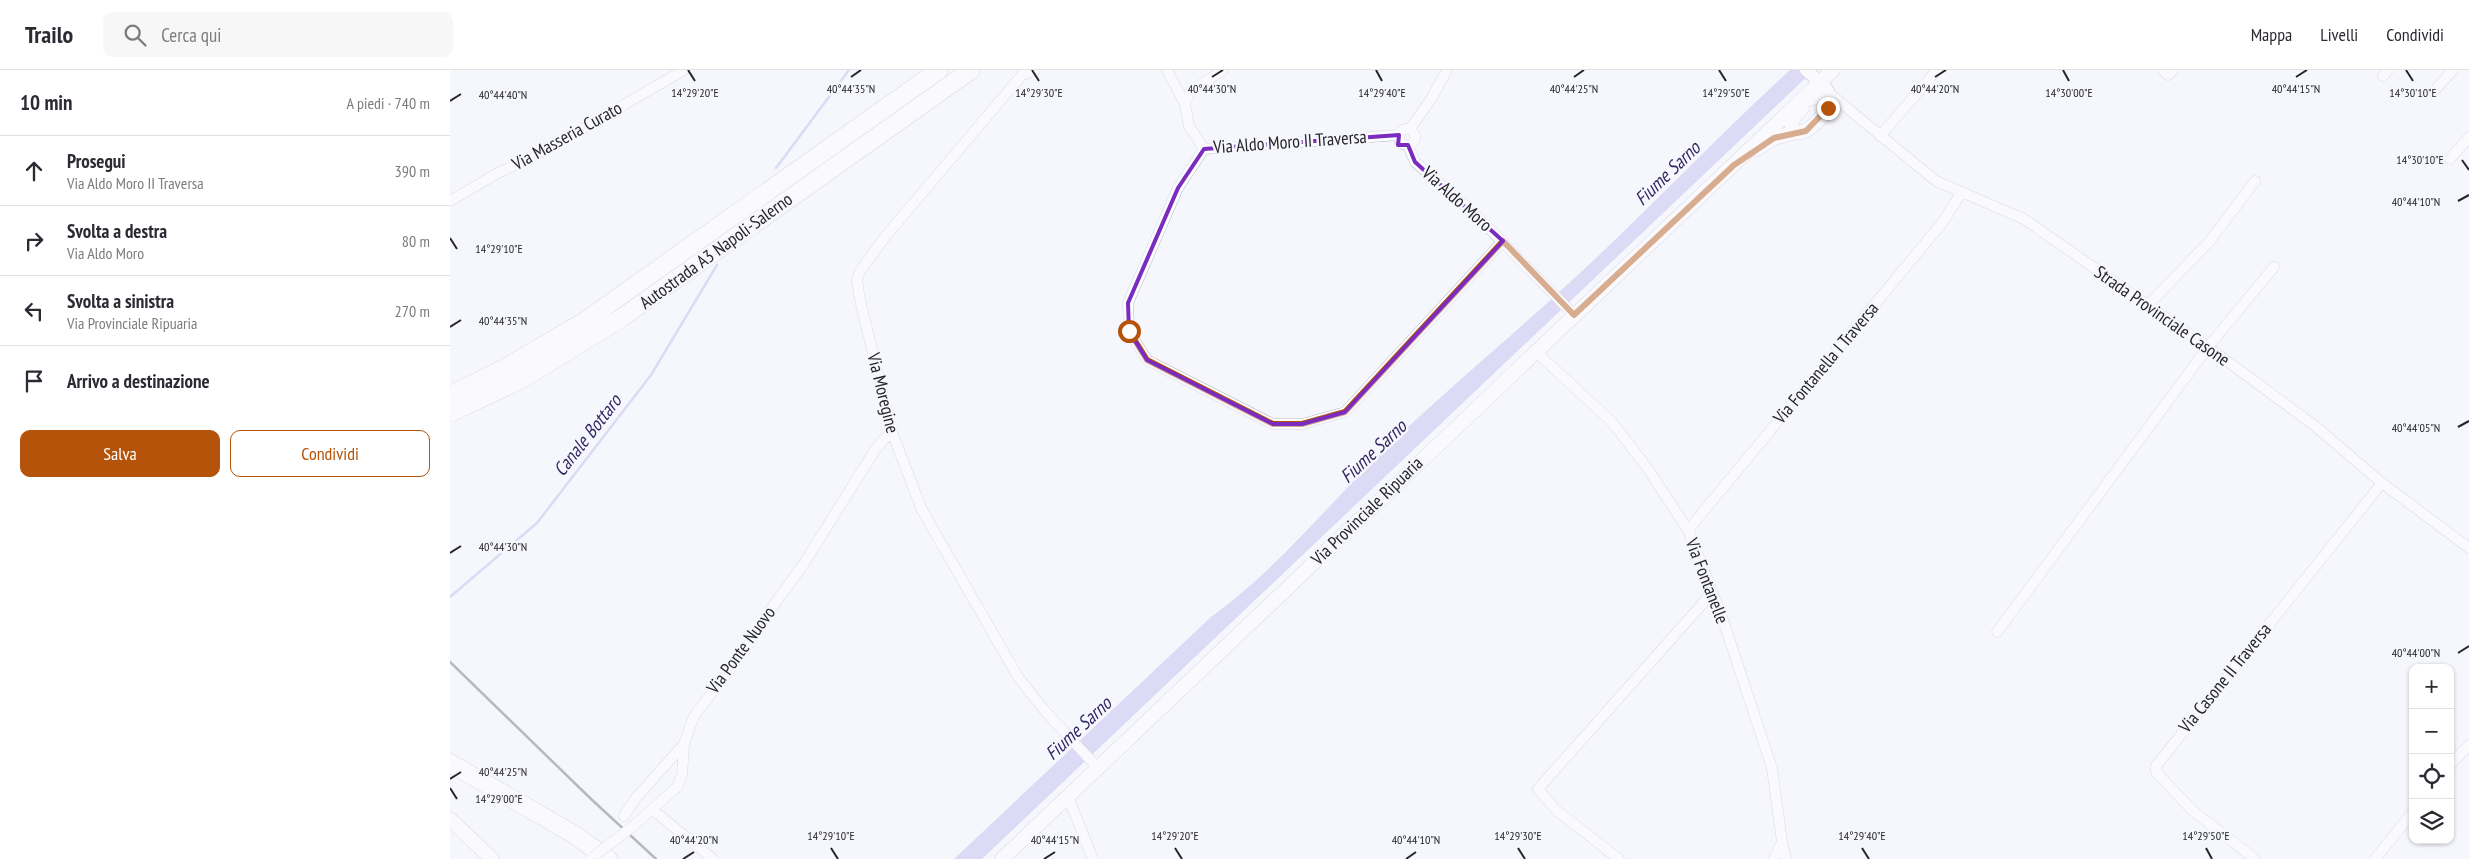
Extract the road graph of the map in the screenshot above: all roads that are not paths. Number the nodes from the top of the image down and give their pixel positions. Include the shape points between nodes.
1 (684, 70) edge
2 (939, 70) edge
3 (971, 70) edge
4 (1035, 70) edge
5 (1167, 70) edge
6 (1223, 70) edge
7 (1447, 70) edge
8 (1833, 70) edge
9 (1937, 70) edge
10 (2163, 70) edge
11 (2173, 70) edge
12 (2453, 70) edge
13 (1821, 91) edge
14 (2434, 91) dead end
15 (1799, 102) junction
16 (1185, 104) junction
17 (1792, 118) junction
18 (1410, 129) junction
19 (1796, 132) junction
20 (1399, 136) junction
21 (1880, 136) junction
22 (2469, 138) edge
23 (1408, 146) junction
24 (1204, 149) junction
25 (2450, 158) dead end
26 (1734, 165) junction
27 (2255, 181) dead end
28 (1961, 194) junction
29 (450, 201) edge
30 (1503, 241) junction
31 (2274, 267) dead end
32 (2147, 306) junction
33 (1572, 313) junction
34 (2208, 347) junction
35 (1535, 351) junction
36 (450, 395) edge
37 (488, 396) junction
38 (450, 413) edge
39 (450, 420) edge
40 (893, 435) junction
41 (2382, 483) junction
42 (1688, 530) junction
43 (2469, 548) edge
44 (1712, 593) junction
45 (1997, 632) dead end
46 (684, 744) junction
47 (2469, 745) edge
48 (450, 751) edge
49 (2454, 761) edge
50 (450, 762) edge
51 (1098, 768) junction
52 (1068, 797) junction
53 (653, 810) junction
54 (624, 816) dead end
55 (2409, 817) edge
56 (547, 818) junction
57 (450, 819) edge
58 (576, 835) junction
59 (1782, 842) junction
60 (597, 858) edge
61 (492, 859) edge
62 (621, 859) edge
63 (713, 859) edge
64 (1002, 859) edge
65 (1093, 859) edge
66 (1619, 859) edge
67 (1774, 859) edge
68 (1786, 859) edge
69 (2256, 859) edge
70 (2375, 859) edge

1 - 29 street, Via Masseria Curato
2 - 36 highway, Autostrada A3 Napoli-Salerno via 592,316 505,368
3 - 37 highway, Autostrada A3 Napoli-Salerno via 620,319
4 - 40 street, Via Moregine via 1022,75 860,271 857,280 860,300
5 - 16 street
6 - 16 street via 1190,92
7 - 18 street
8 - 13 main road, Via Provinciale Ripuaria
9 - 21 street
10 - 11 street via 2168,75
12 - 14 street
13 - 15 main road
13 - 17 main road, Via Provinciale Ripuaria
13 - 19 main road, Via Provinciale Ripuaria via 1806,131
13 - 21 street, Strada Provinciale Casone
15 - 17 main road
15 - 26 main road, Via Provinciale Ripuaria
16 - 24 street via 1189,126
17 - 19 main road
18 - 20 street via 1404,129
18 - 23 street via 1415,139
19 - 26 main road, Via Provinciale Ripuaria via 1774,138
20 - 23 street via 1401,143
20 - 24 street, Via Aldo Moro II Traversa
21 - 28 street, Strada Provinciale Casone via 1936,181
22 - 25 street
23 - 30 street, Via Aldo Moro via 1415,162
24 - 30 street, Via Aldo Moro II Traversa via 1178,188 1128,303 1129,331 1147,360 1273,424 1302,424 1345,412
26 - 33 main road, Via Provinciale Ripuaria
27 - 32 street via 2209,242
28 - 32 street, Strada Provinciale Casone via 2024,219
28 - 42 street, Via Fontanella I Traversa via 1942,223
30 - 33 street, Via Aldo Moro
31 - 34 street
32 - 34 street, Strada Provinciale Casone
33 - 35 main road, Via Provinciale Ripuaria
34 - 41 street, Strada Provinciale Casone via 2315,426
34 - 45 street
35 - 42 street, Via Fontanelle via 1612,422 1648,468
35 - 51 main road, Via Provinciale Ripuaria
37 - 38 highway, Autostrada A3 Napoli-Salerno
37 - 39 highway
40 - 46 street, Via Ponte Nuovo via 885,438 876,450 803,565 744,650 702,703
40 - 51 street, Via Moregine via 922,510 999,648 1018,678
41 - 43 street, Strada Provinciale Casone
41 - 69 street, Via Casone II Traversa via 2155,769 2192,810
42 - 44 street, Via Fontanelle
44 - 59 street, Via Fontanelle via 1768,751
44 - 66 street via 1538,789 1556,810
46 - 53 street, Via Ponte Nuovo via 680,781
46 - 54 street via 634,799
47 - 49 street
48 - 56 highway via 521,796
50 - 56 highway
51 - 52 main road, Via Provinciale Ripuaria
52 - 64 main road, Via Provinciale Ripuaria
52 - 65 street
53 - 60 street, Via Ponte Nuovo, bridge
53 - 63 street
55 - 70 street
56 - 58 highway
57 - 61 main road
58 - 60 highway
58 - 62 highway
59 - 67 street
59 - 68 street, Via Fontanelle

